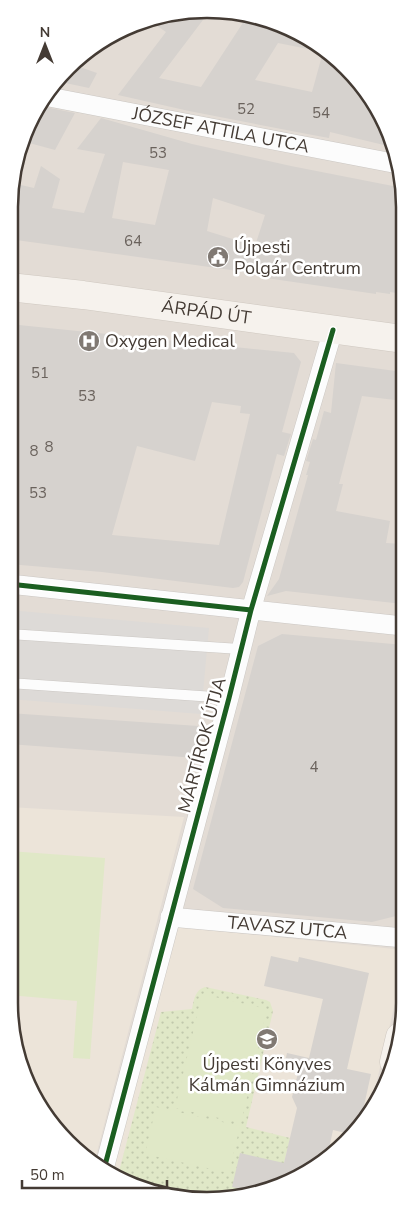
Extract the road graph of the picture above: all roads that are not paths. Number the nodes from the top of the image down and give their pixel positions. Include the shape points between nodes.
1 (52, 97) edge
2 (390, 162) edge
3 (18, 288) edge
4 (333, 330) junction
5 (396, 338) edge
6 (18, 585) edge
7 (251, 610) junction
8 (396, 625) edge
9 (18, 635) edge
10 (240, 649) junction
11 (18, 684) edge
12 (229, 698) junction
13 (170, 917) junction
14 (396, 937) edge
15 (105, 1163) edge

1 - 2 street, JÓZSEF ATTILA UTCA
3 - 4 main road, ÁRPÁD ÚT
4 - 5 main road, ÁRPÁD ÚT
4 - 7 street, MÁRTÍROK ÚTJA
6 - 7 street
7 - 8 street
7 - 10 street, MÁRTÍROK ÚTJA
9 - 10 lane
10 - 12 street, MÁRTÍROK ÚTJA
11 - 12 lane
12 - 13 street, MÁRTÍROK ÚTJA
13 - 14 street, TAVASZ UTCA
13 - 15 street, MÁRTÍROK ÚTJA

